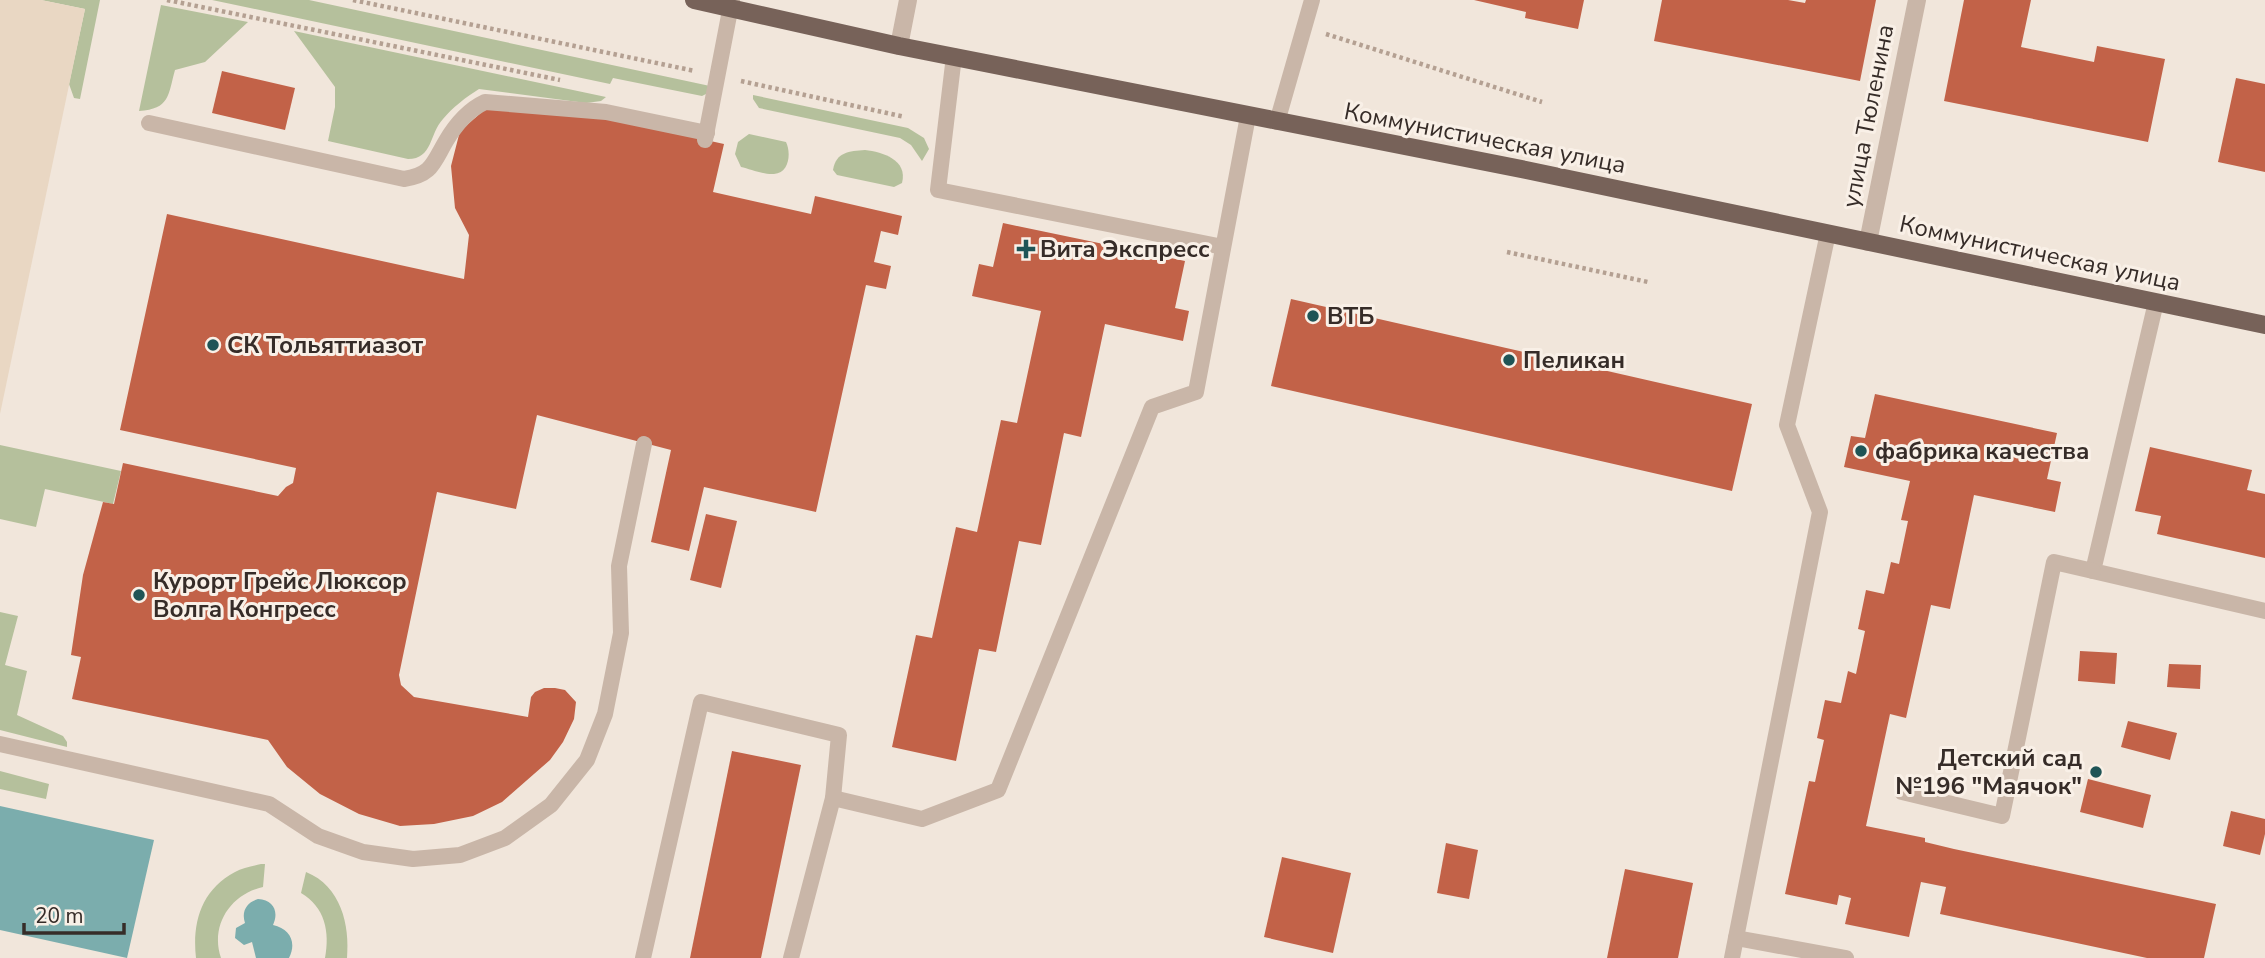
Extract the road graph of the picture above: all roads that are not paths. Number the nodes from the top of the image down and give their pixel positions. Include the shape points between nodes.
1 (694, 0) edge
2 (908, 0) edge
3 (1312, 0) edge
4 (1917, 0) edge
5 (731, 4) edge
6 (900, 46) junction
7 (954, 56) junction
8 (1248, 116) junction
9 (1277, 122) junction
10 (149, 123) dead end
11 (1828, 233) junction
12 (1868, 242) junction
13 (1223, 247) junction
14 (2156, 302) junction
15 (2265, 325) edge
16 (644, 444) dead end
17 (2093, 571) junction
18 (2265, 611) edge
19 (0, 744) edge
20 (1902, 792) dead end
21 (833, 798) junction
22 (1736, 938) junction
23 (643, 958) edge
24 (791, 958) edge
25 (1732, 958) edge
26 (1846, 958) edge

1 - 5 main road, Коммунистическая улица
2 - 6 street
3 - 9 lane
4 - 12 street, улица Тюленина
5 - 6 main road, Коммунистическая улица
5 - 10 lane via 706,136 606,112 485,102 470,110 432,168 404,179
6 - 7 main road, Коммунистическая улица
7 - 8 main road, Коммунистическая улица
7 - 13 lane via 939,190
8 - 9 main road, Коммунистическая улица
8 - 13 lane
9 - 11 main road, Коммунистическая улица
11 - 12 main road, Коммунистическая улица
11 - 22 lane via 1787,425 1820,512
12 - 14 main road, Коммунистическая улица
13 - 21 lane via 1196,392 1152,407 998,790 922,820
14 - 15 main road, Коммунистическая улица
14 - 17 lane
16 - 19 lane via 619,566 621,634 605,714 587,760 551,806 505,838 460,855 413,859 363,852 318,836 269,804
17 - 18 lane
17 - 20 lane via 2054,562 2002,816
21 - 23 lane via 839,735 701,702
21 - 24 lane
22 - 25 lane
22 - 26 lane

